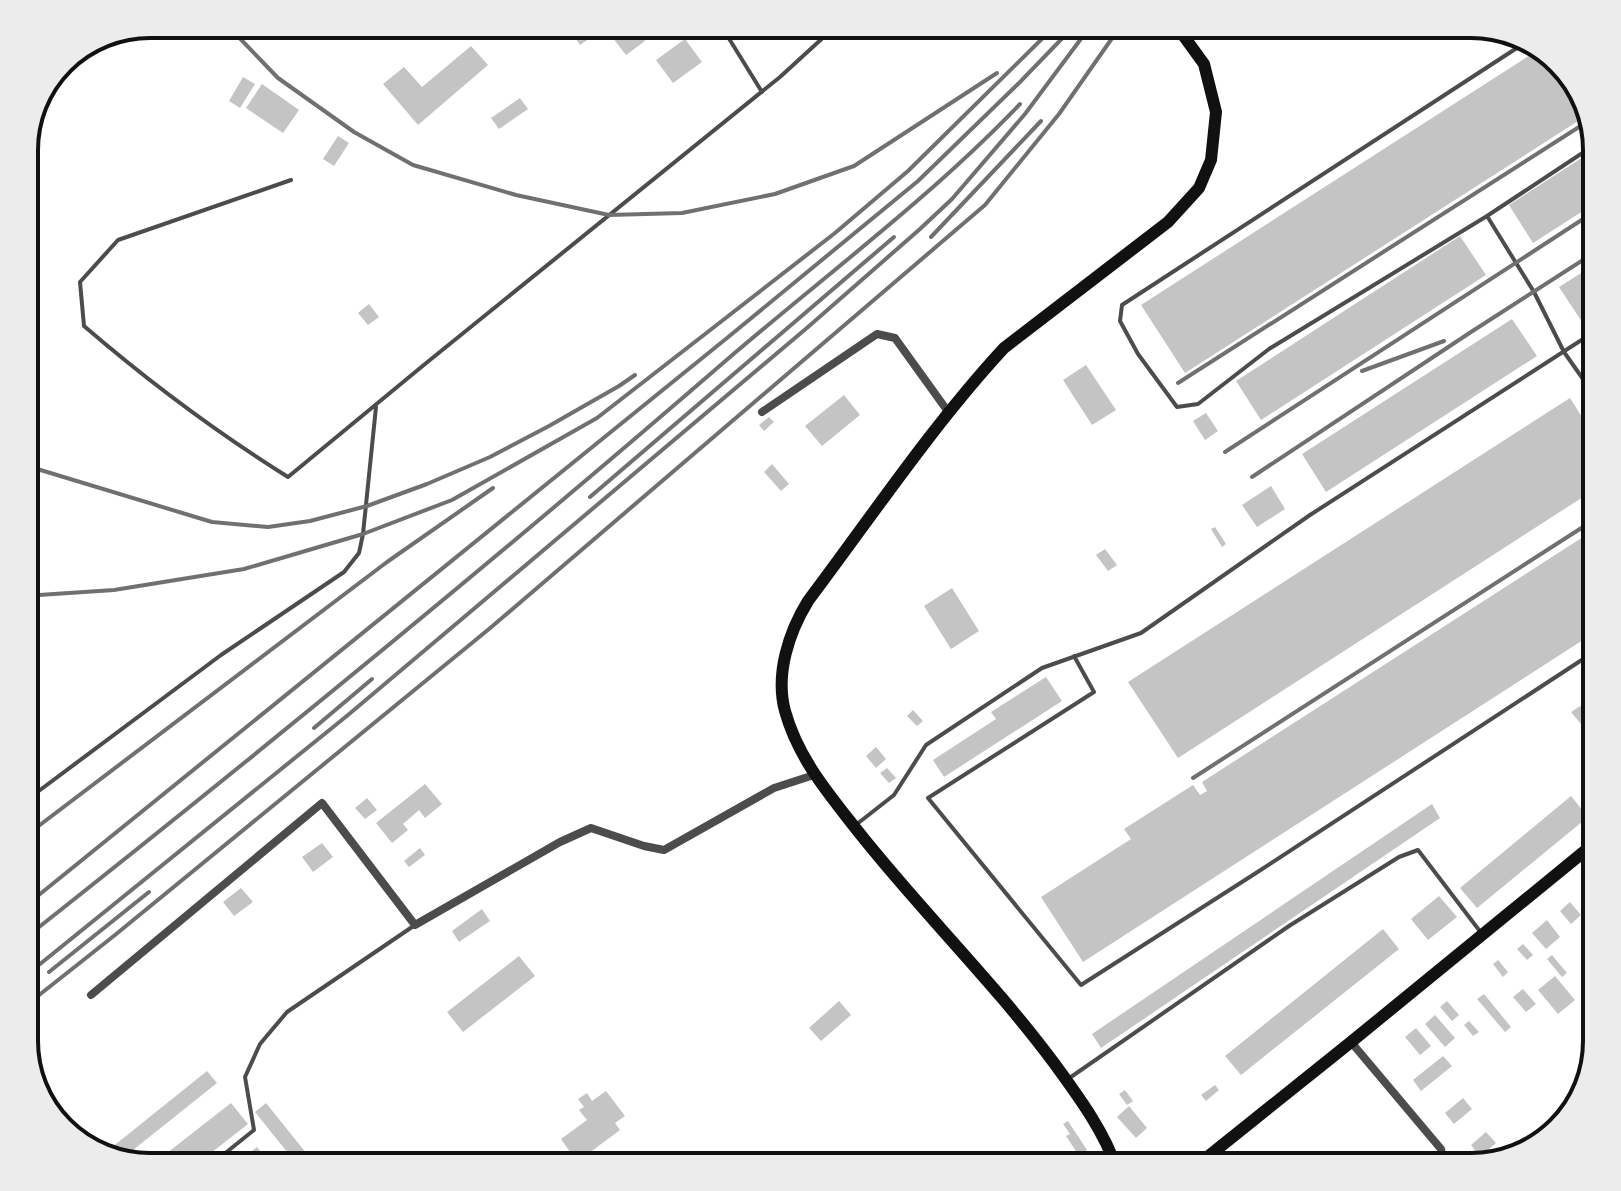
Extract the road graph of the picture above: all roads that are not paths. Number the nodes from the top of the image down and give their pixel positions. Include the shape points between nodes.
1 (729, 38) edge
2 (822, 38) edge
3 (1185, 38) edge
4 (1517, 48) edge
5 (762, 92) junction
6 (1583, 153) edge
7 (291, 180) dead end
8 (1487, 216) junction
9 (1583, 339) edge
10 (1564, 352) junction
11 (1583, 379) edge
12 (376, 406) junction
13 (762, 412) dead end
14 (949, 413) junction
15 (1074, 656) junction
16 (1583, 659) edge
17 (814, 775) junction
18 (38, 792) edge
19 (854, 826) junction
20 (1583, 852) edge
21 (415, 925) junction
22 (1482, 934) junction
23 (91, 995) dead end
24 (1351, 1042) junction
25 (1066, 1080) junction
26 (225, 1153) edge
27 (1112, 1153) edge
28 (1212, 1153) edge
29 (1442, 1153) edge

1 - 5 lane
2 - 5 lane
3 - 14 main road via 1204,64 1216,112 1211,160 1199,188 1168,222 1004,348
4 - 8 lane via 1122,305 1120,321 1177,407 1198,404 1269,349
5 - 12 lane
6 - 8 lane
7 - 12 lane via 118,240 80,282 84,326 137,372 288,477
8 - 10 lane
9 - 10 lane
10 - 11 lane
10 - 15 lane via 1310,515 1141,633
12 - 18 lane via 363,534 359,553 344,572 221,655
13 - 14 street via 877,334 895,338
14 - 17 main road via 798,617 784,663 784,708
15 - 16 lane via 1094,692 928,798 1081,985
15 - 19 lane via 1042,668 926,745 894,795
17 - 19 main road
17 - 21 street via 774,788 664,850 591,828
19 - 25 main road
20 - 22 main road
21 - 23 street via 322,803
21 - 26 lane via 287,1012 260,1044 245,1077 254,1130
22 - 24 main road
22 - 25 lane via 1418,850 1289,926
24 - 28 main road
24 - 29 street
25 - 27 main road

